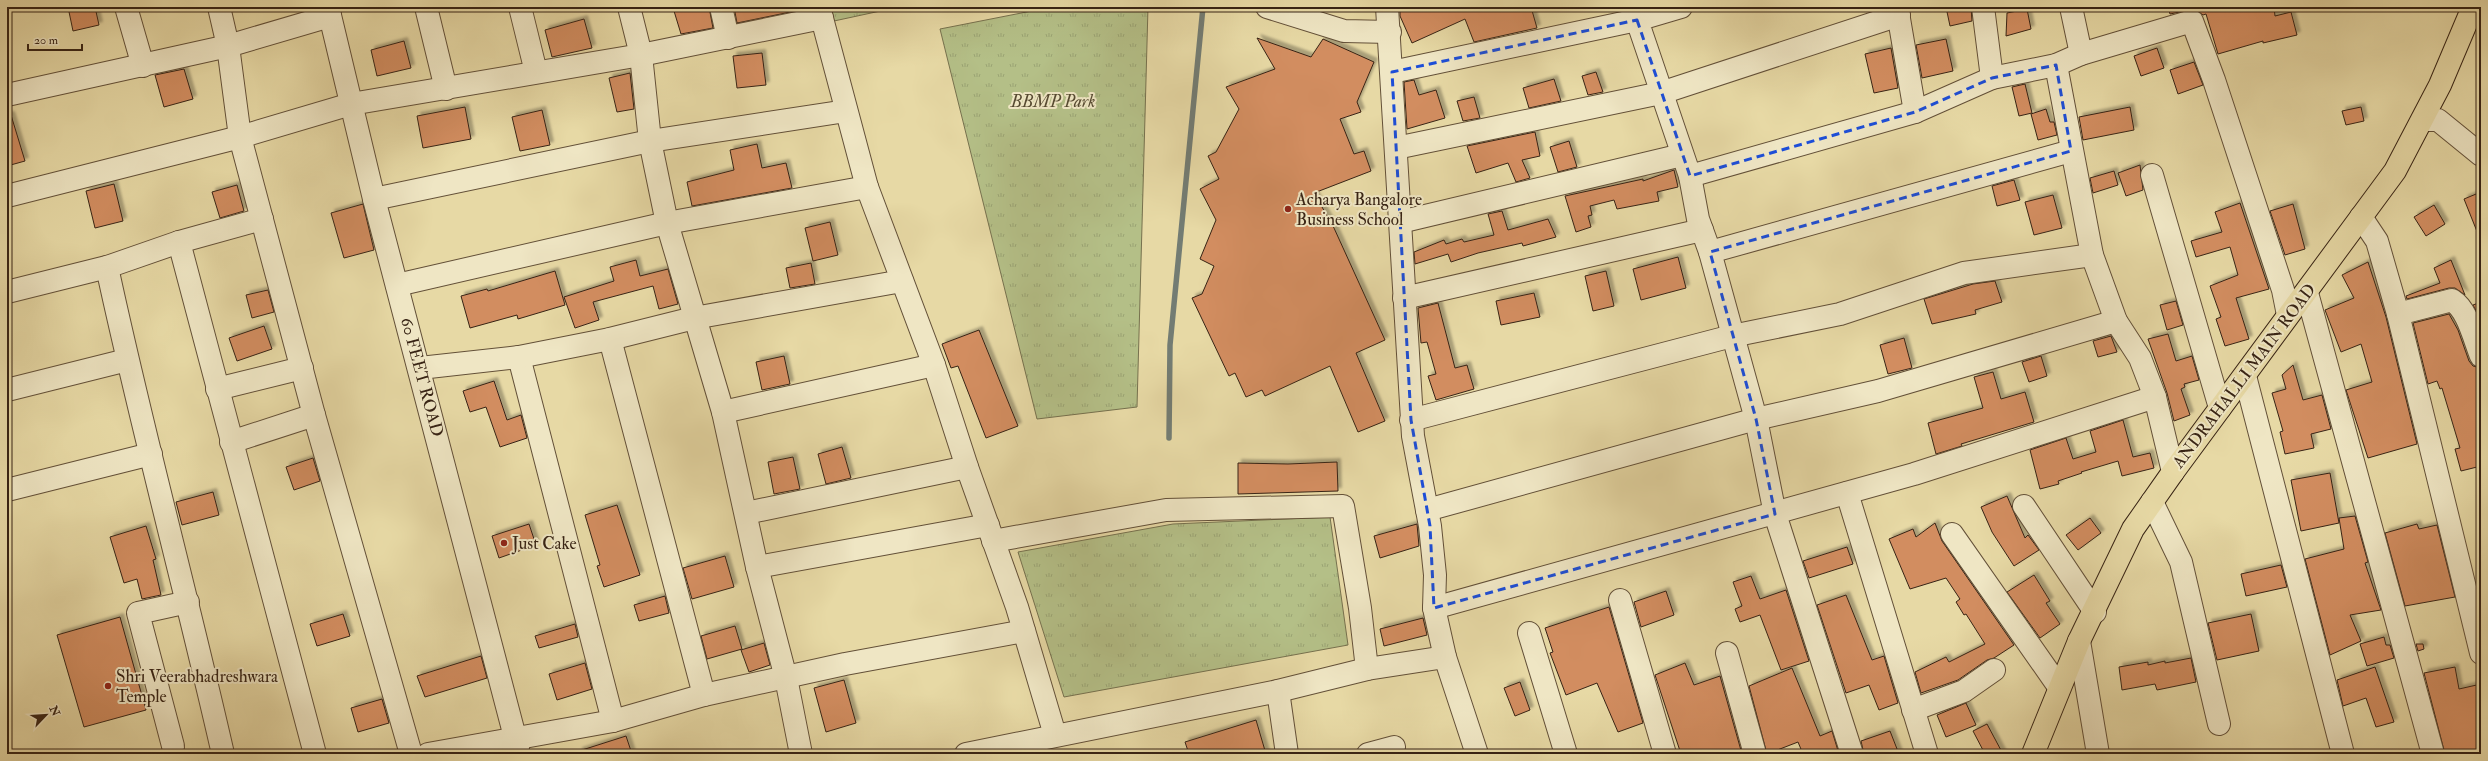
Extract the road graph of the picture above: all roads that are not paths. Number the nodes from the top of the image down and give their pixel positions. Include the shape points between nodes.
1 (126, 7) edge
2 (219, 7) edge
3 (426, 7) edge
4 (520, 7) edge
5 (629, 7) edge
6 (721, 7) edge
7 (1267, 7) edge
8 (1387, 7) edge
9 (1681, 7) edge
10 (1983, 7) edge
11 (2071, 7) edge
12 (2473, 7) edge
13 (329, 11) edge
14 (1898, 11) edge
15 (821, 12) edge
16 (1638, 20) junction
17 (1390, 32) junction
18 (728, 38) junction
19 (228, 46) junction
20 (2081, 54) junction
21 (641, 55) junction
22 (2056, 65) junction
23 (143, 66) junction
24 (536, 72) junction
25 (1392, 72) junction
26 (1992, 78) junction
27 (446, 89) junction
28 (1661, 93) junction
29 (7, 95) edge
30 (351, 104) junction
31 (846, 111) junction
32 (1915, 112) junction
33 (2423, 120) junction
34 (240, 137) junction
35 (650, 141) junction
36 (1396, 148) junction
37 (2071, 151) junction
38 (1682, 155) junction
39 (2481, 155) edge
40 (2152, 175) dead end
41 (1690, 176) junction
42 (866, 187) junction
43 (7, 196) edge
44 (374, 199) junction
45 (2362, 217) junction
46 (262, 219) junction
47 (1400, 222) junction
48 (667, 223) junction
49 (1702, 230) junction
50 (179, 242) junction
51 (1710, 252) junction
52 (2092, 256) junction
53 (107, 267) junction
54 (902, 281) junction
55 (397, 285) junction
56 (7, 292) edge
57 (2307, 293) junction
58 (1404, 298) junction
59 (2398, 314) junction
60 (2288, 315) junction
61 (694, 318) junction
62 (2116, 321) junction
63 (1732, 336) junction
64 (610, 339) junction
65 (2481, 356) edge
66 (519, 357) junction
67 (127, 360) junction
68 (934, 365) junction
69 (302, 368) junction
70 (420, 368) junction
71 (2245, 376) junction
72 (216, 389) junction
73 (7, 390) edge
74 (2155, 397) junction
75 (2220, 408) junction
76 (723, 412) junction
77 (314, 415) junction
78 (1756, 419) junction
79 (1411, 420) junction
80 (231, 442) junction
81 (151, 454) junction
82 (966, 467) junction
83 (2173, 472) junction
84 (7, 490) edge
85 (1847, 493) junction
86 (2152, 502) junction
87 (2024, 506) dead end
88 (1428, 510) junction
89 (746, 513) junction
90 (1775, 514) junction
91 (991, 533) junction
92 (1952, 534) dead end
93 (757, 567) junction
94 (1620, 600) dead end
95 (188, 602) junction
96 (1434, 608) junction
97 (2095, 612) junction
98 (1024, 631) junction
99 (1529, 633) dead end
100 (2079, 641) junction
101 (1727, 653) dead end
102 (2481, 653) edge
103 (1445, 657) junction
104 (1367, 669) junction
105 (1994, 670) dead end
106 (786, 678) junction
107 (2059, 687) junction
108 (1278, 691) junction
109 (704, 695) junction
110 (1913, 710) junction
111 (613, 721) junction
112 (2219, 724) dead end
113 (1055, 735) junction
114 (173, 746) dead end
115 (1394, 747) dead end
116 (518, 748) edge
117 (223, 754) edge
118 (314, 754) edge
119 (411, 754) edge
120 (428, 754) edge
121 (801, 754) edge
122 (966, 754) edge
123 (1287, 754) edge
124 (1368, 754) edge
125 (1476, 754) edge
126 (1566, 754) edge
127 (1665, 754) edge
128 (1756, 754) edge
129 (1852, 754) edge
130 (1927, 754) edge
131 (2033, 754) edge
132 (2098, 754) edge
133 (2343, 754) edge
134 (2433, 754) edge

1 - 23 street
2 - 19 street
3 - 27 street
4 - 24 street
5 - 21 street
6 - 18 street
7 - 17 street via 1344,32
8 - 17 street
9 - 16 street
10 - 26 street
11 - 20 street
12 - 33 main road, ANDRAHALLI MAIN ROAD
13 - 19 street
13 - 30 street, 60 FEET ROAD
14 - 28 street
14 - 32 street
15 - 18 street
15 - 31 street
16 - 25 street
16 - 28 street
17 - 25 street
18 - 21 street
19 - 23 street
19 - 34 street
20 - 22 street
20 - 60 street via 2192,21 2283,290
21 - 24 street
21 - 35 street
22 - 26 street
22 - 37 street
23 - 29 street
24 - 27 street
25 - 36 street
26 - 32 street
27 - 30 street
28 - 36 street
28 - 38 street
30 - 34 street
30 - 44 street, 60 FEET ROAD
31 - 35 street
31 - 42 street
32 - 41 street
33 - 39 street via 2438,120
33 - 45 main road, ANDRAHALLI MAIN ROAD via 2396,170
34 - 43 street
34 - 46 street
35 - 44 street
35 - 48 street
36 - 47 street
37 - 51 street
37 - 52 street
38 - 41 street
38 - 47 street
40 - 75 street
41 - 49 street
42 - 48 street
42 - 54 street
44 - 55 street, 60 FEET ROAD
45 - 57 main road, ANDRAHALLI MAIN ROAD
45 - 59 street via 2377,241
46 - 50 street
46 - 69 street
47 - 58 street
48 - 55 street
48 - 61 street
49 - 51 street
49 - 58 street
50 - 53 street
50 - 72 street
51 - 63 street
52 - 62 street
52 - 63 street via 1964,272 1840,314
53 - 56 street
53 - 67 street
54 - 61 street
54 - 68 street
55 - 70 street, 60 FEET ROAD
57 - 60 main road, ANDRAHALLI MAIN ROAD
57 - 134 street
58 - 79 street
59 - 65 street via 2452,300 2464,314
59 - 102 street
60 - 71 main road, ANDRAHALLI MAIN ROAD
61 - 64 street
61 - 76 street
62 - 74 street via 2140,358
62 - 78 street via 1878,391
63 - 78 street
63 - 79 street
64 - 66 street
64 - 109 street
66 - 70 street
66 - 111 street
67 - 73 street
67 - 81 street
68 - 76 street
68 - 82 street
69 - 72 street
69 - 77 street
70 - 116 street, 60 FEET ROAD
71 - 75 main road, ANDRAHALLI MAIN ROAD
71 - 133 street
72 - 80 street
74 - 83 street
74 - 85 street
75 - 83 main road, ANDRAHALLI MAIN ROAD
76 - 89 street
77 - 80 street
77 - 119 street
78 - 88 street
78 - 90 street
79 - 88 street
80 - 118 street
81 - 84 street
81 - 95 street
82 - 89 street
82 - 91 street
83 - 86 main road, ANDRAHALLI MAIN ROAD
85 - 90 street
85 - 110 street
86 - 97 main road, ANDRAHALLI MAIN ROAD via 2133,530
86 - 112 street via 2181,562
87 - 97 street
88 - 96 street via 1435,575
89 - 93 street
90 - 96 street
90 - 129 street
91 - 93 street
91 - 98 street
91 - 104 street via 1166,510 1343,506
92 - 107 street
93 - 106 street
94 - 127 street
95 - 114 street via 138,613
95 - 117 street
96 - 103 street
97 - 100 main road, ANDRAHALLI MAIN ROAD
98 - 106 street via 845,664
98 - 113 street
99 - 126 street
100 - 107 main road, ANDRAHALLI MAIN ROAD
100 - 132 street
101 - 128 street
103 - 104 street
103 - 125 street
104 - 108 street
105 - 110 street via 1964,691
106 - 109 street
106 - 121 street
107 - 131 main road, ANDRAHALLI MAIN ROAD
108 - 113 street
108 - 123 street
109 - 111 street
110 - 130 street
111 - 116 street
113 - 122 street
115 - 124 street
116 - 120 street

